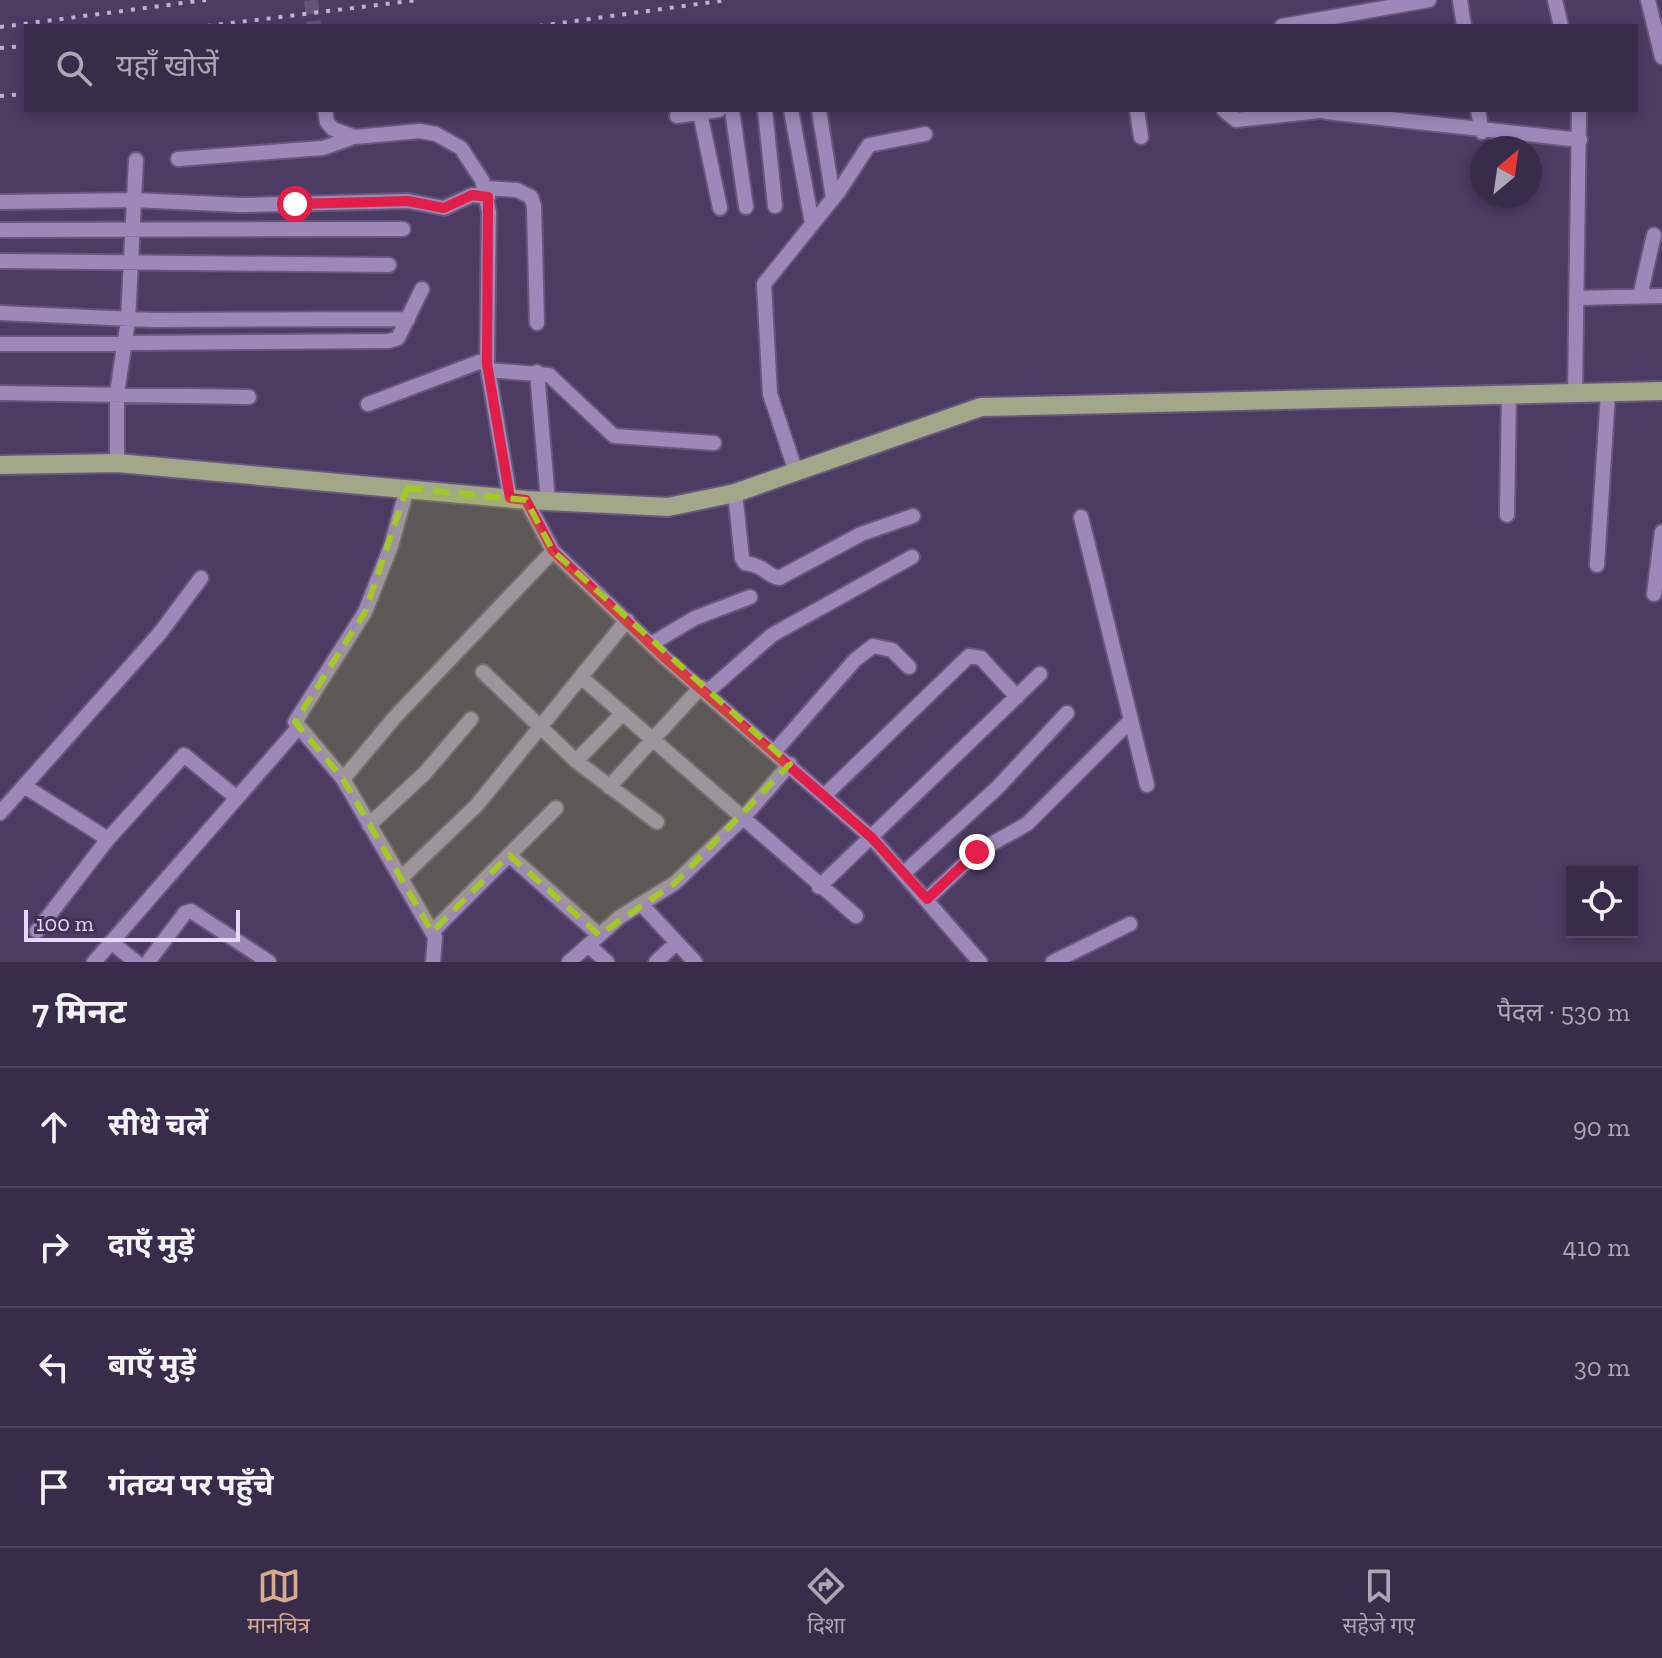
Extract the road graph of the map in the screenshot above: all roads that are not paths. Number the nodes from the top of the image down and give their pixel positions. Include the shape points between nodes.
1 (1429, 0) edge
2 (1460, 0) edge
3 (1555, 0) edge
4 (1648, 0) edge
5 (1293, 24) edge
6 (1464, 24) edge
7 (1561, 24) edge
8 (1662, 57) edge
9 (326, 112) edge
10 (706, 112) edge
11 (732, 112) edge
12 (765, 112) edge
13 (791, 112) edge
14 (819, 112) edge
15 (1137, 112) edge
16 (1226, 112) edge
17 (1318, 112) edge
18 (1335, 112) edge
19 (1478, 112) edge
20 (1579, 112) edge
21 (700, 113) junction
22 (677, 116) dead end
23 (1482, 132) junction
24 (925, 134) dead end
25 (355, 137) junction
26 (1141, 137) dead end
27 (1580, 140) junction
28 (178, 159) dead end
29 (136, 160) dead end
30 (485, 188) junction
31 (833, 198) junction
32 (134, 200) junction
33 (0, 202) edge
34 (775, 206) dead end
35 (746, 207) dead end
36 (720, 208) dead end
37 (812, 223) junction
38 (133, 229) junction
39 (403, 229) dead end
40 (0, 230) edge
41 (1654, 235) dead end
42 (0, 261) edge
43 (131, 261) junction
44 (389, 265) dead end
45 (422, 289) dead end
46 (1640, 296) junction
47 (1662, 296) edge
48 (1576, 298) junction
49 (0, 313) edge
50 (408, 319) junction
51 (128, 320) junction
52 (537, 323) dead end
53 (0, 344) edge
54 (124, 345) junction
55 (487, 364) junction
56 (537, 372) junction
57 (1662, 391) edge
58 (0, 393) edge
59 (117, 393) junction
60 (1608, 393) junction
61 (1509, 394) junction
62 (1575, 394) junction
63 (249, 397) dead end
64 (368, 404) dead end
65 (714, 443) dead end
66 (117, 463) junction
67 (0, 465) edge
68 (796, 472) junction
69 (407, 488) junction
70 (735, 493) junction
71 (518, 499) junction
72 (548, 501) junction
73 (1507, 515) dead end
74 (913, 516) dead end
75 (1081, 517) dead end
76 (1662, 532) edge
77 (553, 551) junction
78 (912, 557) dead end
79 (1597, 565) dead end
80 (201, 578) dead end
81 (1654, 594) dead end
82 (750, 597) dead end
83 (627, 620) junction
84 (651, 644) junction
85 (909, 667) dead end
86 (483, 672) dead end
87 (1040, 674) dead end
88 (582, 678) junction
89 (704, 690) junction
90 (1017, 697) junction
91 (623, 713) junction
92 (1067, 713) dead end
93 (471, 719) dead end
94 (1131, 720) junction
95 (298, 728) junction
96 (541, 730) junction
97 (653, 740) junction
98 (775, 751) junction
99 (576, 761) junction
100 (790, 764) junction
101 (343, 779) junction
102 (1147, 785) dead end
103 (24, 786) junction
104 (609, 787) junction
105 (825, 795) junction
106 (237, 798) junction
107 (556, 808) dead end
108 (0, 813) edge
109 (743, 818) junction
110 (657, 822) dead end
111 (369, 825) junction
112 (872, 838) junction
113 (108, 839) junction
114 (509, 855) junction
115 (904, 873) junction
116 (401, 878) junction
117 (819, 887) junction
118 (927, 899) junction
119 (642, 905) junction
120 (856, 916) dead end
121 (1130, 924) dead end
122 (37, 931) dead end
123 (432, 932) junction
124 (593, 940) junction
125 (111, 942) junction
126 (675, 944) junction
127 (972, 958) edge
128 (94, 962) edge
129 (136, 962) edge
130 (148, 962) edge
131 (269, 962) edge
132 (433, 962) edge
133 (569, 962) edge
134 (607, 962) edge
135 (656, 962) edge
136 (695, 962) edge
137 (1053, 962) edge

1 - 5 street
2 - 6 street
3 - 7 street
4 - 8 street
9 - 25 street via 333,129
10 - 21 street
11 - 35 street
12 - 34 street
13 - 37 street
14 - 31 street
15 - 26 street
16 - 17 street via 1236,120
18 - 23 street
19 - 23 street
20 - 27 street
21 - 22 street
21 - 36 street
23 - 27 street
24 - 31 street via 869,145
25 - 28 street via 323,148
25 - 30 street via 420,131 449,139 468,155
27 - 48 street
29 - 32 street
30 - 32 street via 444,208 408,201 241,205
30 - 52 street via 517,190 531,197
30 - 55 street
31 - 37 street
32 - 33 street
32 - 38 street
37 - 68 street via 764,284 762,300 768,384
38 - 39 street
38 - 40 street
38 - 43 street
41 - 46 street
42 - 43 street
43 - 44 street
43 - 51 street
45 - 50 street
46 - 47 street
46 - 48 street
48 - 62 street
49 - 51 street
50 - 51 street
50 - 54 street via 398,338 389,341
51 - 54 street
53 - 54 street
54 - 59 street
55 - 56 street
55 - 64 street
55 - 71 street
56 - 65 street via 560,381 614,436
56 - 72 street
57 - 60 main road
58 - 59 street
59 - 63 street
59 - 66 street
60 - 62 main road
60 - 79 street
61 - 62 main road
61 - 68 main road via 981,407
61 - 73 street
66 - 67 main road
66 - 69 main road
68 - 70 main road
69 - 71 main road
69 - 95 street via 365,612 296,716
70 - 72 main road via 668,507
70 - 74 street via 742,558 779,578 851,538
71 - 72 main road
71 - 77 street
75 - 94 street
76 - 81 street
77 - 83 street
77 - 101 street
78 - 89 street via 772,635
80 - 103 street via 160,633
82 - 84 street via 695,618
83 - 84 street
83 - 88 street
84 - 89 street
85 - 98 street via 892,650 873,646
86 - 96 street
87 - 90 street
88 - 91 street
88 - 96 street
89 - 97 street
89 - 98 street
90 - 105 street via 981,658 969,656
90 - 112 street
91 - 97 street
91 - 99 street
92 - 115 street via 997,788
93 - 111 street via 425,773
94 - 102 street
94 - 118 street via 1027,824 977,852
95 - 101 street
95 - 106 street
96 - 99 street
96 - 116 street via 477,805
97 - 104 street
97 - 109 street
98 - 100 street
99 - 104 street
100 - 105 street
100 - 109 street
101 - 111 street
103 - 108 street
103 - 113 street
104 - 110 street
105 - 112 street
106 - 113 street via 184,755
106 - 125 street
107 - 114 street
109 - 117 street
109 - 119 street via 675,883
111 - 116 street
112 - 115 street
112 - 117 street
113 - 122 street
114 - 123 street
114 - 124 street
115 - 118 street
116 - 123 street
117 - 120 street
118 - 127 street
119 - 124 street
119 - 126 street
121 - 137 street
123 - 132 street
124 - 133 street
124 - 134 street
125 - 128 street
125 - 129 street
126 - 135 street
126 - 136 street
130 - 131 street via 191,911

